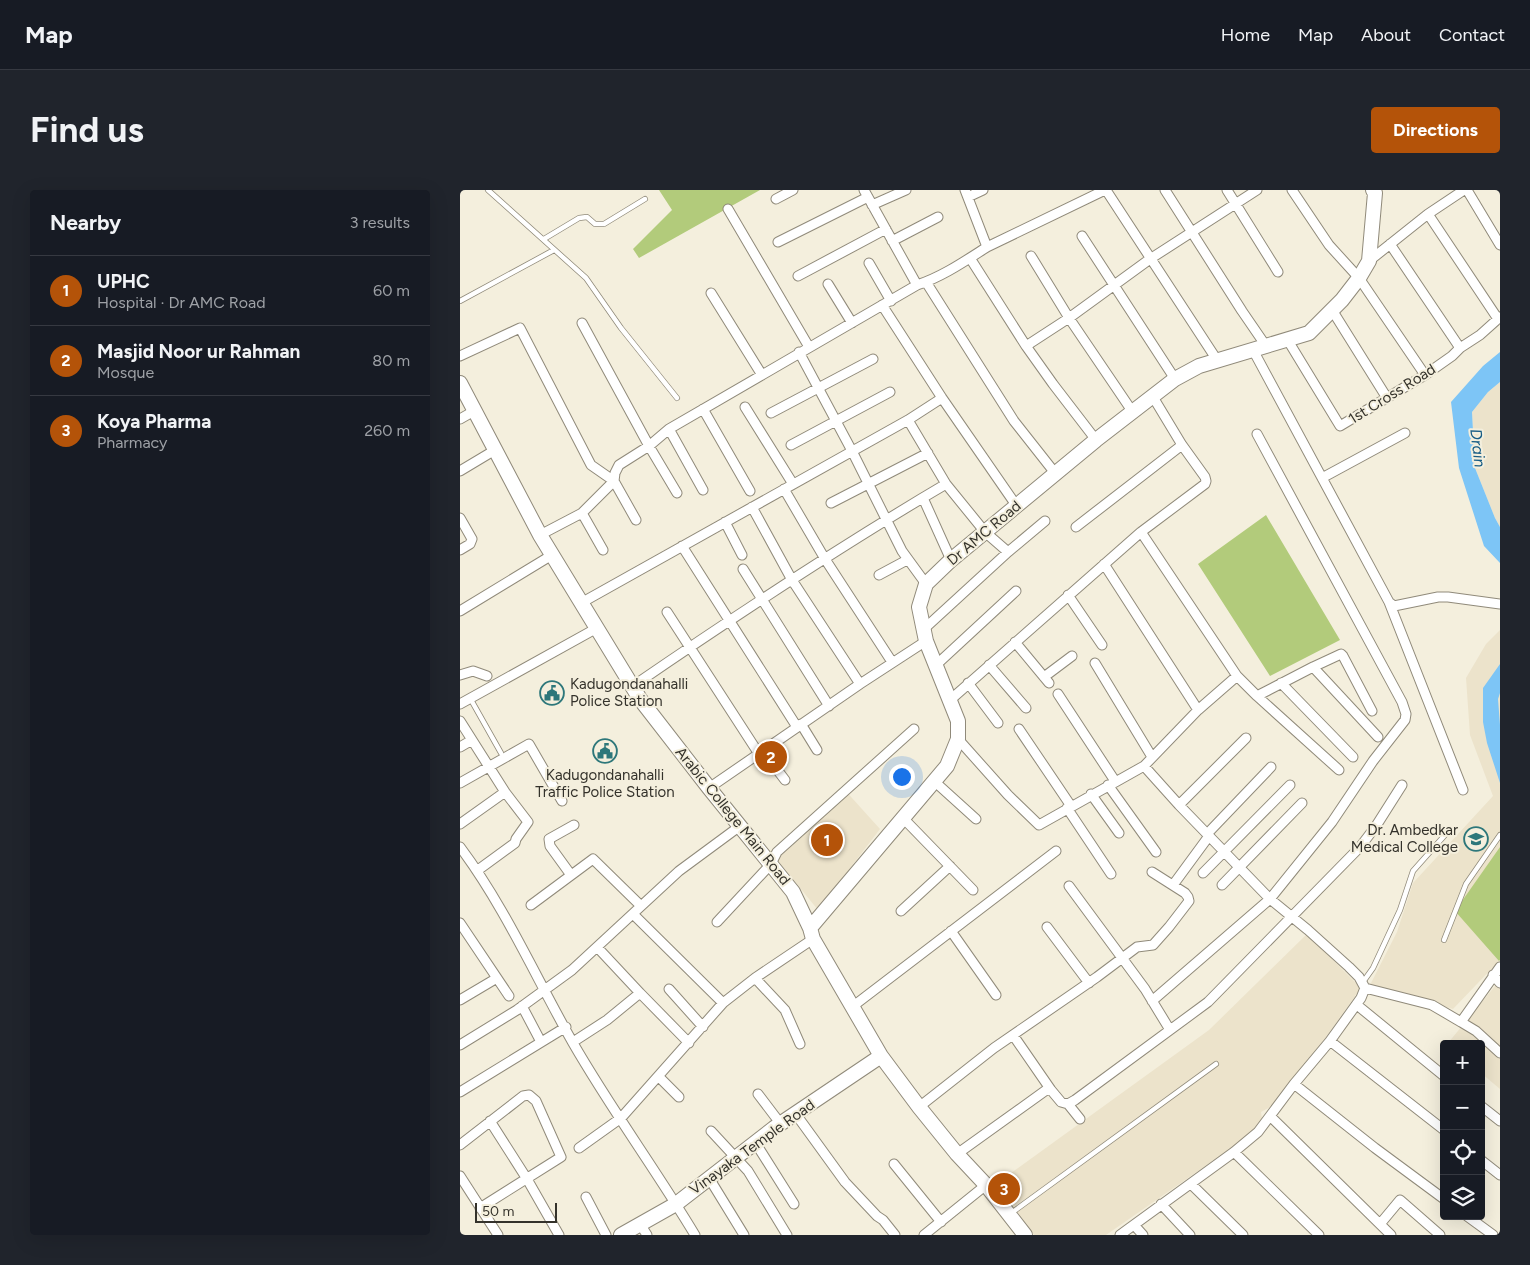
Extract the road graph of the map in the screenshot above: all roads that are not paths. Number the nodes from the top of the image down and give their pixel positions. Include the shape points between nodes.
1 (488, 190) edge
2 (793, 190) edge
3 (906, 190) edge
4 (983, 190) edge
5 (1106, 190) edge
6 (1165, 190) edge
7 (1227, 190) edge
8 (1257, 190) edge
9 (1292, 190) edge
10 (1465, 190) edge
11 (1376, 191) edge
12 (967, 193) edge
13 (868, 197) edge
14 (645, 199) dead end
15 (776, 199) dead end
16 (1236, 204) junction
17 (728, 209) dead end
18 (1428, 214) junction
19 (938, 217) dead end
20 (886, 229) junction
21 (1192, 232) junction
22 (1082, 236) dead end
23 (544, 239) junction
24 (892, 241) junction
25 (778, 242) dead end
26 (1390, 244) junction
27 (1500, 245) edge
28 (987, 247) junction
29 (554, 250) junction
30 (1031, 256) dead end
31 (970, 258) junction
32 (1150, 259) junction
33 (1369, 261) junction
34 (869, 263) dead end
35 (1278, 272) dead end
36 (798, 276) dead end
37 (1359, 278) junction
38 (828, 284) dead end
39 (921, 284) junction
40 (1113, 286) junction
41 (711, 293) dead end
42 (460, 301) edge
43 (887, 303) junction
44 (1332, 310) junction
45 (1069, 318) junction
46 (1499, 318) edge
47 (582, 323) dead end
48 (852, 323) junction
49 (1287, 339) junction
50 (809, 346) junction
51 (1026, 346) junction
52 (1260, 348) junction
53 (1460, 348) junction
54 (799, 352) junction
55 (460, 356) edge
56 (873, 359) dead end
57 (1217, 360) junction
58 (1425, 374) junction
59 (762, 375) junction
60 (1174, 379) junction
61 (460, 383) edge
62 (818, 388) junction
63 (890, 392) dead end
64 (1153, 397) junction
65 (677, 398) dead end
66 (942, 398) junction
67 (1388, 398) junction
68 (745, 407) dead end
69 (703, 409) junction
70 (474, 411) junction
71 (1132, 411) junction
72 (771, 413) dead end
73 (460, 419) edge
74 (908, 420) junction
75 (836, 421) junction
76 (668, 428) junction
77 (1405, 433) dead end
78 (1257, 434) dead end
79 (1096, 440) junction
80 (791, 445) dead end
81 (1182, 445) junction
82 (649, 446) junction
83 (495, 450) junction
84 (852, 451) junction
85 (928, 454) junction
86 (460, 471) edge
87 (1055, 473) junction
88 (1322, 478) junction
89 (614, 481) junction
90 (793, 484) junction
91 (869, 484) junction
92 (946, 484) junction
93 (784, 489) junction
94 (703, 490) dead end
95 (750, 491) dead end
96 (677, 494) dead end
97 (922, 498) junction
98 (830, 503) dead end
99 (1016, 505) junction
100 (752, 507) junction
101 (582, 513) junction
102 (460, 518) edge
103 (636, 520) dead end
104 (886, 520) junction
105 (1045, 521) dead end
106 (724, 522) junction
107 (1076, 527) dead end
108 (985, 532) junction
109 (1141, 532) junction
110 (540, 535) junction
111 (682, 546) junction
112 (460, 550) edge
113 (603, 550) dead end
114 (1008, 552) junction
115 (552, 555) junction
116 (742, 555) dead end
117 (825, 559) junction
118 (908, 560) junction
119 (951, 560) junction
120 (1104, 564) junction
121 (742, 569) dead end
122 (879, 575) dead end
123 (792, 580) junction
124 (926, 584) junction
125 (1016, 591) dead end
126 (1068, 595) junction
127 (761, 600) junction
128 (1389, 602) junction
129 (581, 603) junction
130 (1500, 604) edge
131 (460, 612) edge
132 (667, 612) dead end
133 (729, 621) junction
134 (597, 628) junction
135 (925, 635) junction
136 (1015, 642) junction
137 (1102, 645) dead end
138 (690, 647) junction
139 (1072, 656) dead end
140 (892, 662) junction
141 (1095, 663) dead end
142 (989, 665) junction
143 (935, 666) junction
144 (1313, 667) junction
145 (460, 675) edge
146 (487, 676) dead end
147 (1236, 676) junction
148 (968, 683) junction
149 (1281, 683) junction
150 (860, 684) junction
151 (633, 686) junction
152 (1058, 694) dead end
153 (1257, 696) junction
154 (470, 698) junction
155 (949, 701) junction
156 (460, 704) edge
157 (829, 706) junction
158 (1026, 708) dead end
159 (1198, 710) junction
160 (1372, 712) dead end
161 (460, 720) edge
162 (998, 723) dead end
163 (799, 726) junction
164 (914, 729) dead end
165 (1020, 729) dead end
166 (1378, 737) dead end
167 (1246, 738) dead end
168 (472, 740) junction
169 (958, 740) junction
170 (460, 747) edge
171 (817, 750) dead end
172 (761, 752) junction
173 (501, 753) dead end
174 (1152, 757) junction
175 (1354, 757) dead end
176 (488, 765) junction
177 (1144, 766) junction
178 (1271, 767) dead end
179 (1340, 770) dead end
180 (785, 780) dead end
181 (934, 781) junction
182 (460, 783) edge
183 (1111, 783) junction
184 (1290, 785) dead end
185 (1402, 785) dead end
186 (709, 788) junction
187 (1463, 790) dead end
188 (505, 792) junction
189 (1091, 794) junction
190 (562, 800) dead end
191 (1302, 803) dead end
192 (1179, 805) junction
193 (1069, 807) junction
194 (903, 818) junction
195 (976, 819) dead end
196 (460, 824) edge
197 (574, 825) dead end
198 (740, 826) junction
199 (1119, 833) dead end
200 (1208, 835) junction
201 (1445, 835) dead end
202 (1500, 835) edge
203 (460, 847) edge
204 (1056, 851) dead end
205 (1156, 852) dead end
206 (1224, 852) junction
207 (771, 864) junction
208 (950, 866) junction
209 (1239, 867) junction
210 (478, 870) junction
211 (1152, 872) dead end
212 (1203, 873) dead end
213 (1111, 874) dead end
214 (571, 875) junction
215 (1173, 885) junction
216 (1222, 885) dead end
217 (1069, 886) dead end
218 (974, 890) dead end
219 (1270, 899) junction
220 (531, 905) dead end
221 (641, 906) junction
222 (902, 911) dead end
223 (633, 914) junction
224 (1292, 916) junction
225 (717, 922) dead end
226 (460, 923) edge
227 (1048, 928) dead end
228 (952, 931) junction
229 (811, 934) junction
230 (1444, 940) dead end
231 (597, 947) junction
232 (1123, 958) junction
233 (1500, 967) edge
234 (1493, 975) junction
235 (497, 978) junction
236 (755, 978) junction
237 (1089, 983) junction
238 (1500, 983) edge
239 (1364, 985) junction
240 (669, 989) dead end
241 (546, 990) junction
242 (640, 993) junction
243 (996, 995) dead end
244 (509, 996) dead end
245 (460, 1000) edge
246 (1152, 1001) junction
247 (723, 1003) junction
248 (1357, 1005) junction
249 (522, 1006) junction
250 (852, 1007) junction
251 (1461, 1022) junction
252 (703, 1026) junction
253 (566, 1027) junction
254 (1170, 1030) junction
255 (1013, 1035) junction
256 (1330, 1041) junction
257 (541, 1042) junction
258 (573, 1042) junction
259 (688, 1043) junction
260 (800, 1044) dead end
261 (460, 1045) edge
262 (1500, 1053) edge
263 (881, 1056) junction
264 (1216, 1064) dead end
265 (1440, 1073) edge
266 (659, 1077) junction
267 (1294, 1084) junction
268 (1049, 1088) junction
269 (460, 1092) edge
270 (758, 1094) dead end
271 (679, 1097) dead end
272 (1068, 1104) junction
273 (919, 1107) junction
274 (1485, 1109) edge
275 (795, 1114) junction
276 (1271, 1117) junction
277 (621, 1118) junction
278 (1080, 1119) dead end
279 (490, 1121) junction
280 (1500, 1121) edge
281 (780, 1124) junction
282 (1440, 1127) edge
283 (711, 1131) dead end
284 (755, 1142) junction
285 (460, 1145) edge
286 (579, 1148) dead end
287 (1234, 1152) junction
288 (957, 1154) junction
289 (734, 1157) junction
290 (1485, 1163) edge
291 (894, 1164) dead end
292 (1500, 1174) edge
293 (460, 1176) edge
294 (709, 1178) junction
295 (527, 1180) junction
296 (1191, 1184) junction
297 (986, 1185) junction
298 (1440, 1196) edge
299 (586, 1197) dead end
300 (676, 1204) junction
301 (794, 1204) dead end
302 (1162, 1204) junction
303 (480, 1208) junction
304 (1009, 1215) junction
305 (1472, 1220) edge
306 (941, 1222) junction
307 (1380, 1224) junction
308 (1134, 1225) junction
309 (643, 1230) edge
310 (498, 1235) edge
311 (559, 1235) edge
312 (606, 1235) edge
313 (621, 1235) edge
314 (695, 1235) edge
315 (744, 1235) edge
316 (787, 1235) edge
317 (895, 1235) edge
318 (924, 1235) edge
319 (1025, 1235) edge
320 (1120, 1235) edge
321 (1143, 1235) edge
322 (1190, 1235) edge
323 (1243, 1235) edge
324 (1319, 1235) edge
325 (1391, 1235) edge
326 (1440, 1235) edge
327 (1493, 1235) edge

1 - 23 lane
2 - 15 street
3 - 13 street
4 - 12 street
5 - 28 street
5 - 32 street
6 - 21 street
7 - 16 street
8 - 16 street
9 - 37 street via 1329,245
10 - 18 street
10 - 27 street
11 - 33 street
12 - 28 street
13 - 20 street
13 - 25 street
14 - 23 lane via 604,224 595,224 587,217 579,218
16 - 21 street
16 - 35 street
17 - 50 street
18 - 26 street
18 - 46 street
19 - 24 street
20 - 24 street
20 - 36 street
21 - 32 street
21 - 52 street via 1242,311
22 - 40 street
23 - 29 lane
24 - 39 street
26 - 33 street
26 - 53 street
28 - 31 street
29 - 42 lane
29 - 65 lane via 586,278
30 - 45 street
31 - 39 street
31 - 51 street
32 - 40 street
32 - 57 street
33 - 37 street, Dr AMC Road
34 - 43 street
37 - 44 street, Dr AMC Road
37 - 58 street
38 - 48 street
39 - 43 street
39 - 87 street via 1014,421
40 - 45 street
40 - 60 street
41 - 59 street
43 - 48 street
43 - 66 street
44 - 49 street, Dr AMC Road via 1310,333
44 - 67 street
45 - 51 street
45 - 71 street
46 - 53 street, 1st Cross Road via 1480,336
47 - 82 street
48 - 50 street
49 - 52 street, Dr AMC Road
49 - 67 street, 1st Cross Road via 1340,426
50 - 54 street
51 - 79 street
52 - 57 street, Dr AMC Road
52 - 88 street
53 - 58 street, 1st Cross Road
54 - 59 street
54 - 62 street
55 - 89 street via 520,328 590,465
56 - 62 street
57 - 60 street, Dr AMC Road
58 - 67 street, 1st Cross Road
59 - 69 street
60 - 64 street, Dr AMC Road
61 - 70 street, Arabic College Main Road
62 - 72 street
62 - 75 street
63 - 75 street
64 - 71 street, Dr AMC Road
64 - 81 street
66 - 74 street
66 - 99 street
68 - 90 street
69 - 76 street
69 - 95 street
70 - 73 street
70 - 83 street, Arabic College Main Road
71 - 79 street, Dr AMC Road
74 - 84 street
74 - 85 street
75 - 80 street
75 - 84 street
76 - 82 street
76 - 94 street
77 - 88 street
78 - 219 street via 1406,714 1402,726 1373,761 1332,822
79 - 87 street, Dr AMC Road
81 - 107 street
81 - 109 street via 1206,477 1205,484
82 - 89 street via 619,465
82 - 96 street
83 - 86 street
83 - 110 street, Arabic College Main Road
84 - 90 street
84 - 91 street
85 - 91 street
85 - 92 street
87 - 99 street, Dr AMC Road
88 - 128 street
89 - 101 street
89 - 103 street
90 - 93 street
91 - 98 street
91 - 104 street
92 - 97 street
92 - 108 street
93 - 100 street
93 - 117 street
97 - 104 street
97 - 119 street
99 - 108 street, Dr AMC Road
100 - 106 street
100 - 123 street
101 - 110 street
101 - 113 street
102 - 112 street via 472,539
104 - 117 street
104 - 118 street
105 - 114 street
106 - 111 street
106 - 116 street
108 - 114 street
108 - 119 street, Dr AMC Road
109 - 120 street
109 - 147 street
110 - 115 street, Arabic College Main Road
111 - 129 street
111 - 133 street
114 - 135 street
115 - 129 street, Arabic College Main Road
115 - 131 street
117 - 123 street
117 - 140 street
118 - 122 street
118 - 124 street
119 - 124 street, Dr AMC Road
120 - 126 street
120 - 159 street
121 - 127 street
123 - 127 street
123 - 150 street
124 - 135 street via 919,607
125 - 143 street
126 - 136 street
126 - 137 street
127 - 133 street
127 - 157 street
128 - 130 street via 1394,606 1448,597
128 - 187 street
129 - 134 street, Arabic College Main Road
132 - 138 street
133 - 138 street
133 - 163 street
134 - 151 street, Arabic College Main Road
134 - 154 street
135 - 140 street
135 - 143 street
136 - 139 street via 1046,680
136 - 142 street
138 - 151 street
138 - 172 street
140 - 150 street
141 - 174 street
142 - 148 street
142 - 158 street
143 - 155 street
144 - 149 street
144 - 160 street via 1342,655
144 - 166 street
145 - 146 street via 473,671
147 - 153 street
147 - 159 street
148 - 155 street
148 - 162 street
149 - 153 street
149 - 175 street
150 - 157 street
151 - 186 street, Arabic College Main Road
152 - 183 street
153 - 179 street
154 - 156 street
154 - 173 lane
155 - 169 street via 958,721
157 - 163 street
159 - 174 street
161 - 168 street
163 - 171 street
163 - 172 street
164 - 207 street via 777,852
165 - 193 street
167 - 192 street
168 - 170 street
168 - 176 street
169 - 181 street via 947,766
169 - 193 street via 1039,825
172 - 180 street
172 - 186 street
174 - 177 street
176 - 182 street
176 - 188 street
176 - 190 street via 529,744
177 - 183 street
177 - 192 street
178 - 200 street
181 - 194 street
181 - 195 street
183 - 189 street
183 - 205 street
184 - 206 street
185 - 224 street via 1360,847
186 - 198 street, Arabic College Main Road
188 - 196 street
188 - 210 street via 528,822 515,843
189 - 193 street
189 - 199 street
191 - 209 street
192 - 200 street
193 - 213 street
194 - 208 street
194 - 229 street
197 - 214 street via 549,839 550,846
198 - 207 street, Arabic College Main Road
198 - 221 street via 679,871
200 - 206 street
200 - 215 street
201 - 239 lane via 1413,871 1400,910
202 - 230 lane via 1466,884
203 - 210 street
204 - 228 street
206 - 209 street
206 - 212 street
207 - 225 street
207 - 229 street, Arabic College Main Road via 793,892
208 - 218 street
208 - 222 street
209 - 216 street
209 - 219 street
210 - 241 street
211 - 215 street
214 - 220 street
214 - 221 street via 593,859
215 - 232 street via 1185,893 1189,901 1153,945 1137,947
217 - 232 street
219 - 224 street
219 - 246 street
221 - 223 street
223 - 231 street
223 - 247 street
224 - 239 street
224 - 254 street via 1208,1002
226 - 235 street
227 - 237 street
228 - 243 street
228 - 250 street
229 - 236 street
229 - 250 street, Arabic College Main Road
231 - 241 street
231 - 242 street
232 - 237 street
232 - 246 street
233 - 234 street
234 - 238 street
234 - 251 street
235 - 244 street
235 - 245 street
236 - 247 street
236 - 260 street via 785,1010
237 - 255 street
239 - 248 street via 1364,994
239 - 251 street via 1432,1005
240 - 252 street
241 - 249 street
241 - 253 street
242 - 258 street
242 - 259 street
246 - 254 street
247 - 252 street
248 - 256 street
248 - 265 street
249 - 257 street
249 - 261 street
250 - 263 street, Arabic College Main Road
251 - 262 street via 1476,1030
252 - 259 street
253 - 257 street
253 - 258 street
254 - 272 street
255 - 268 street
255 - 273 street
256 - 267 street
256 - 282 street
257 - 269 street
258 - 277 street
259 - 266 street
263 - 273 street, Arabic College Main Road
263 - 275 street, Vinayaka Temple Road
264 - 304 lane
266 - 271 street
266 - 277 street
267 - 276 street
267 - 298 street
268 - 272 street via 1061,1102
268 - 288 street
270 - 281 street
272 - 278 street
273 - 288 street, Arabic College Main Road
274 - 280 street
275 - 281 street, Vinayaka Temple Road
275 - 317 street via 845,1182
276 - 287 street
276 - 307 street
277 - 286 street
277 - 300 street
279 - 285 street
279 - 295 street
279 - 295 street via 523,1096 529,1095 536,1101 561,1157
281 - 284 street, Vinayaka Temple Road
283 - 289 street
284 - 289 street, Vinayaka Temple Road
284 - 301 street
287 - 296 street
287 - 324 street
288 - 297 street, Arabic College Main Road
289 - 294 street, Vinayaka Temple Road
289 - 316 street via 748,1171
290 - 292 street
291 - 306 street
293 - 303 street
294 - 300 street, Vinayaka Temple Road
294 - 315 street
295 - 303 street
295 - 311 street
296 - 302 street
296 - 323 street
297 - 304 street, Arabic College Main Road
297 - 306 street
299 - 312 street
300 - 309 street, Vinayaka Temple Road
300 - 314 street
302 - 308 street
302 - 322 street
303 - 310 street
304 - 319 street, Arabic College Main Road
305 - 327 street
306 - 318 street
307 - 325 street
307 - 326 street via 1400,1200
308 - 320 street
308 - 321 street
309 - 313 street, Vinayaka Temple Road

